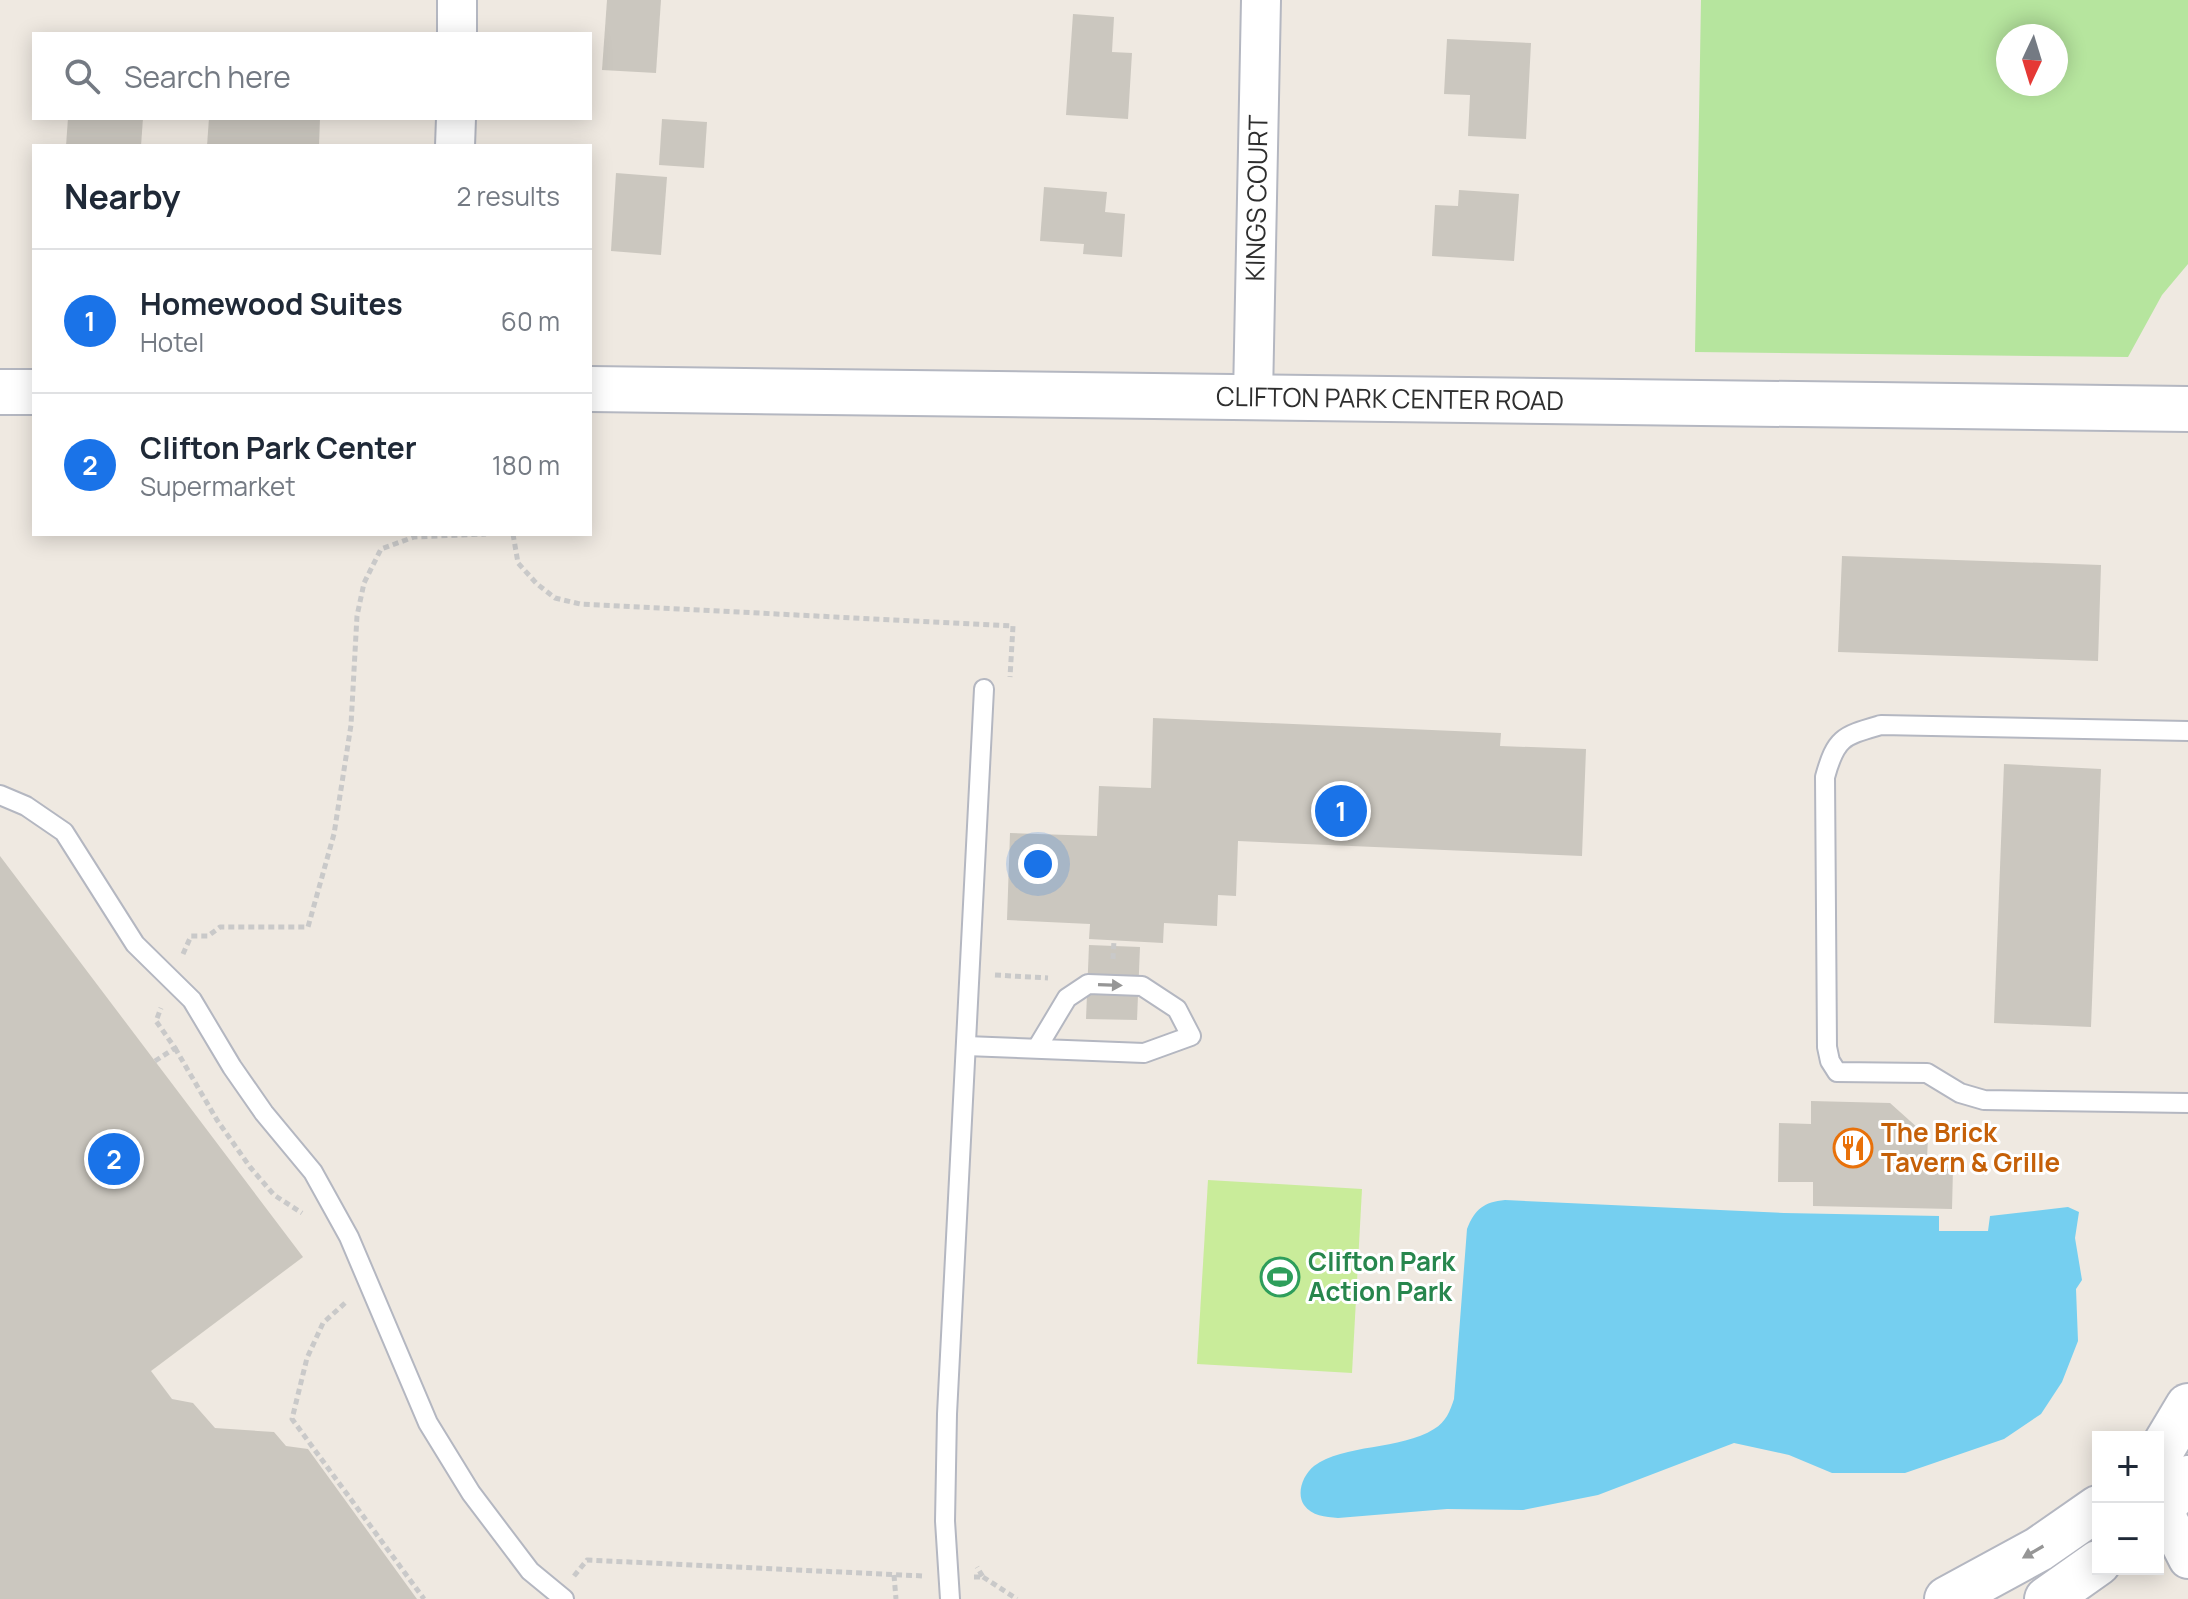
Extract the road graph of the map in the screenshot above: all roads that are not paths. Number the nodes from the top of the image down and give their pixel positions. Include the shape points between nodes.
1 (457, 0) edge
2 (1261, 0) edge
3 (457, 32) edge
4 (456, 120) edge
5 (455, 144) edge
6 (592, 389) edge
7 (0, 392) edge
8 (32, 392) edge
9 (1253, 396) junction
10 (2188, 409) edge
11 (984, 689) dead end
12 (2188, 731) edge
13 (0, 795) edge
14 (966, 1046) junction
15 (1037, 1048) junction
16 (2188, 1103) edge
17 (2188, 1406) edge
18 (2164, 1446) edge
19 (2171, 1504) edge
20 (2092, 1512) edge
21 (2188, 1559) edge
22 (2092, 1567) edge
23 (561, 1597) edge
24 (950, 1599) edge
25 (1947, 1599) edge
26 (2047, 1599) edge

1 - 3 street
2 - 9 street, KINGS COURT
4 - 5 street
6 - 9 street, CLIFTON PARK CENTER ROAD
7 - 8 street
9 - 10 street, CLIFTON PARK CENTER ROAD
11 - 14 lane
12 - 16 lane via 1881,725 1848,735 1832,750 1825,777 1827,1047 1837,1072 1927,1073 1984,1100
13 - 23 lane via 64,832 135,944 192,1000 264,1113 313,1172 349,1237 428,1423 471,1493 530,1571
14 - 15 lane
14 - 24 lane via 947,1414
15 -> 15 lane via 1067,998 1088,984 1142,986 1177,1009 1191,1036 1144,1053
17 - 18 street
19 - 21 street
20 -> 25 street via 2039,1549
22 - 26 street

